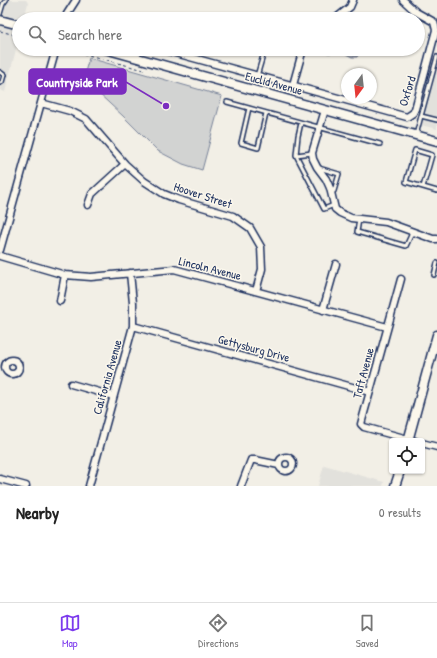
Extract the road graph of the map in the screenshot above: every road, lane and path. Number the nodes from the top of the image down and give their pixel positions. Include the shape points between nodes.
1 (6, 0) edge
2 (76, 0) edge
3 (353, 0) edge
4 (403, 0) edge
5 (68, 12) edge
6 (345, 12) edge
7 (416, 12) edge
8 (0, 14) edge
9 (425, 17) edge
10 (0, 20) edge
11 (12, 23) edge
12 (0, 31) edge
13 (12, 34) edge
14 (54, 56) edge
15 (92, 56) edge
16 (130, 56) edge
17 (186, 56) edge
18 (262, 56) edge
19 (301, 56) edge
20 (437, 57) edge
21 (144, 70) dead end
22 (0, 72) edge
23 (257, 76) junction
24 (0, 84) edge
25 (293, 85) junction
26 (227, 102) dead end
27 (41, 103) junction
28 (249, 108) junction
29 (325, 110) junction
30 (266, 113) junction
31 (421, 116) junction
32 (437, 120) edge
33 (301, 123) junction
34 (319, 128) junction
35 (416, 135) junction
36 (437, 141) edge
37 (380, 144) dead end
38 (312, 153) junction
39 (296, 155) junction
40 (125, 164) junction
41 (317, 167) junction
42 (423, 187) junction
43 (437, 191) edge
44 (331, 193) junction
45 (88, 205) dead end
46 (334, 205) junction
47 (359, 219) junction
48 (412, 231) junction
49 (437, 239) edge
50 (0, 250) edge
51 (0, 256) edge
52 (437, 263) edge
53 (336, 264) dead end
54 (130, 273) junction
55 (65, 275) junction
56 (434, 275) dead end
57 (401, 279) dead end
58 (256, 291) junction
59 (60, 301) dead end
60 (323, 310) junction
61 (134, 326) junction
62 (388, 328) junction
63 (437, 335) edge
64 (0, 360) edge
65 (6, 363) dead end
66 (70, 384) dead end
67 (370, 392) junction
68 (114, 396) junction
69 (403, 438) edge
70 (411, 438) edge
71 (425, 444) edge
72 (437, 447) edge
73 (279, 465) dead end
74 (399, 474) edge
75 (0, 479) edge
76 (14, 484) edge
77 (26, 486) edge
78 (89, 486) edge
79 (241, 486) edge
80 (395, 486) edge

1 - 8 lane
2 - 5 street
3 - 6 street via 350,8
4 - 7 street, Oxford
9 - 25 street, Oxford via 434,22 436,30 411,116 402,116
10 - 11 main road
12 - 13 path
14 - 27 street
15 - 21 path
16 - 29 main road, Euclid Avenue
17 - 23 street, Oxford
18 - 23 lane
19 - 25 street
20 - 31 lane
22 - 24 lane via 4,75
23 - 25 street, Oxford
26 - 28 lane
27 - 40 street, Hoover Street via 70,111 86,119
27 - 50 street
28 - 30 lane
28 - 30 lane via 241,143 258,148
29 - 34 street
29 - 35 main road, Euclid Avenue
30 - 33 lane
31 - 32 lane
31 - 35 lane
33 - 34 lane
33 - 39 lane via 295,148
34 - 37 lane
34 - 38 street
35 - 36 main road, Euclid Avenue
38 - 39 lane
38 - 41 street
39 - 46 lane via 324,209
40 - 45 street via 92,194
40 - 58 street, Hoover Street via 164,194 233,216 250,228 261,247 262,269
41 - 44 street via 326,179
41 - 44 lane via 339,174
42 - 42 lane via 406,182 415,150 432,155
42 - 43 lane
44 - 46 street
46 - 47 street via 340,213
47 - 48 street via 380,221
47 - 48 lane via 357,232 406,246
48 - 49 street
51 - 55 street, Lincoln Avenue
52 - 56 lane
53 - 60 street
54 - 55 street, Lincoln Avenue via 91,277
54 - 58 street, Lincoln Avenue via 174,269
54 - 61 street, California Avenue
55 - 59 street
57 - 62 street, Taft Avenue
58 - 60 street, Lincoln Avenue
60 - 62 street, Lincoln Avenue
61 - 67 street, Gettysburg Drive
61 - 68 street, California Avenue
62 - 67 street, Taft Avenue
63 - 70 main road
64 - 65 street
66 - 68 street
67 - 69 street, Taft Avenue via 361,424
68 - 78 street, California Avenue
71 - 72 street
73 - 79 street via 251,460
74 - 80 main road
75 - 76 street
76 - 77 street

